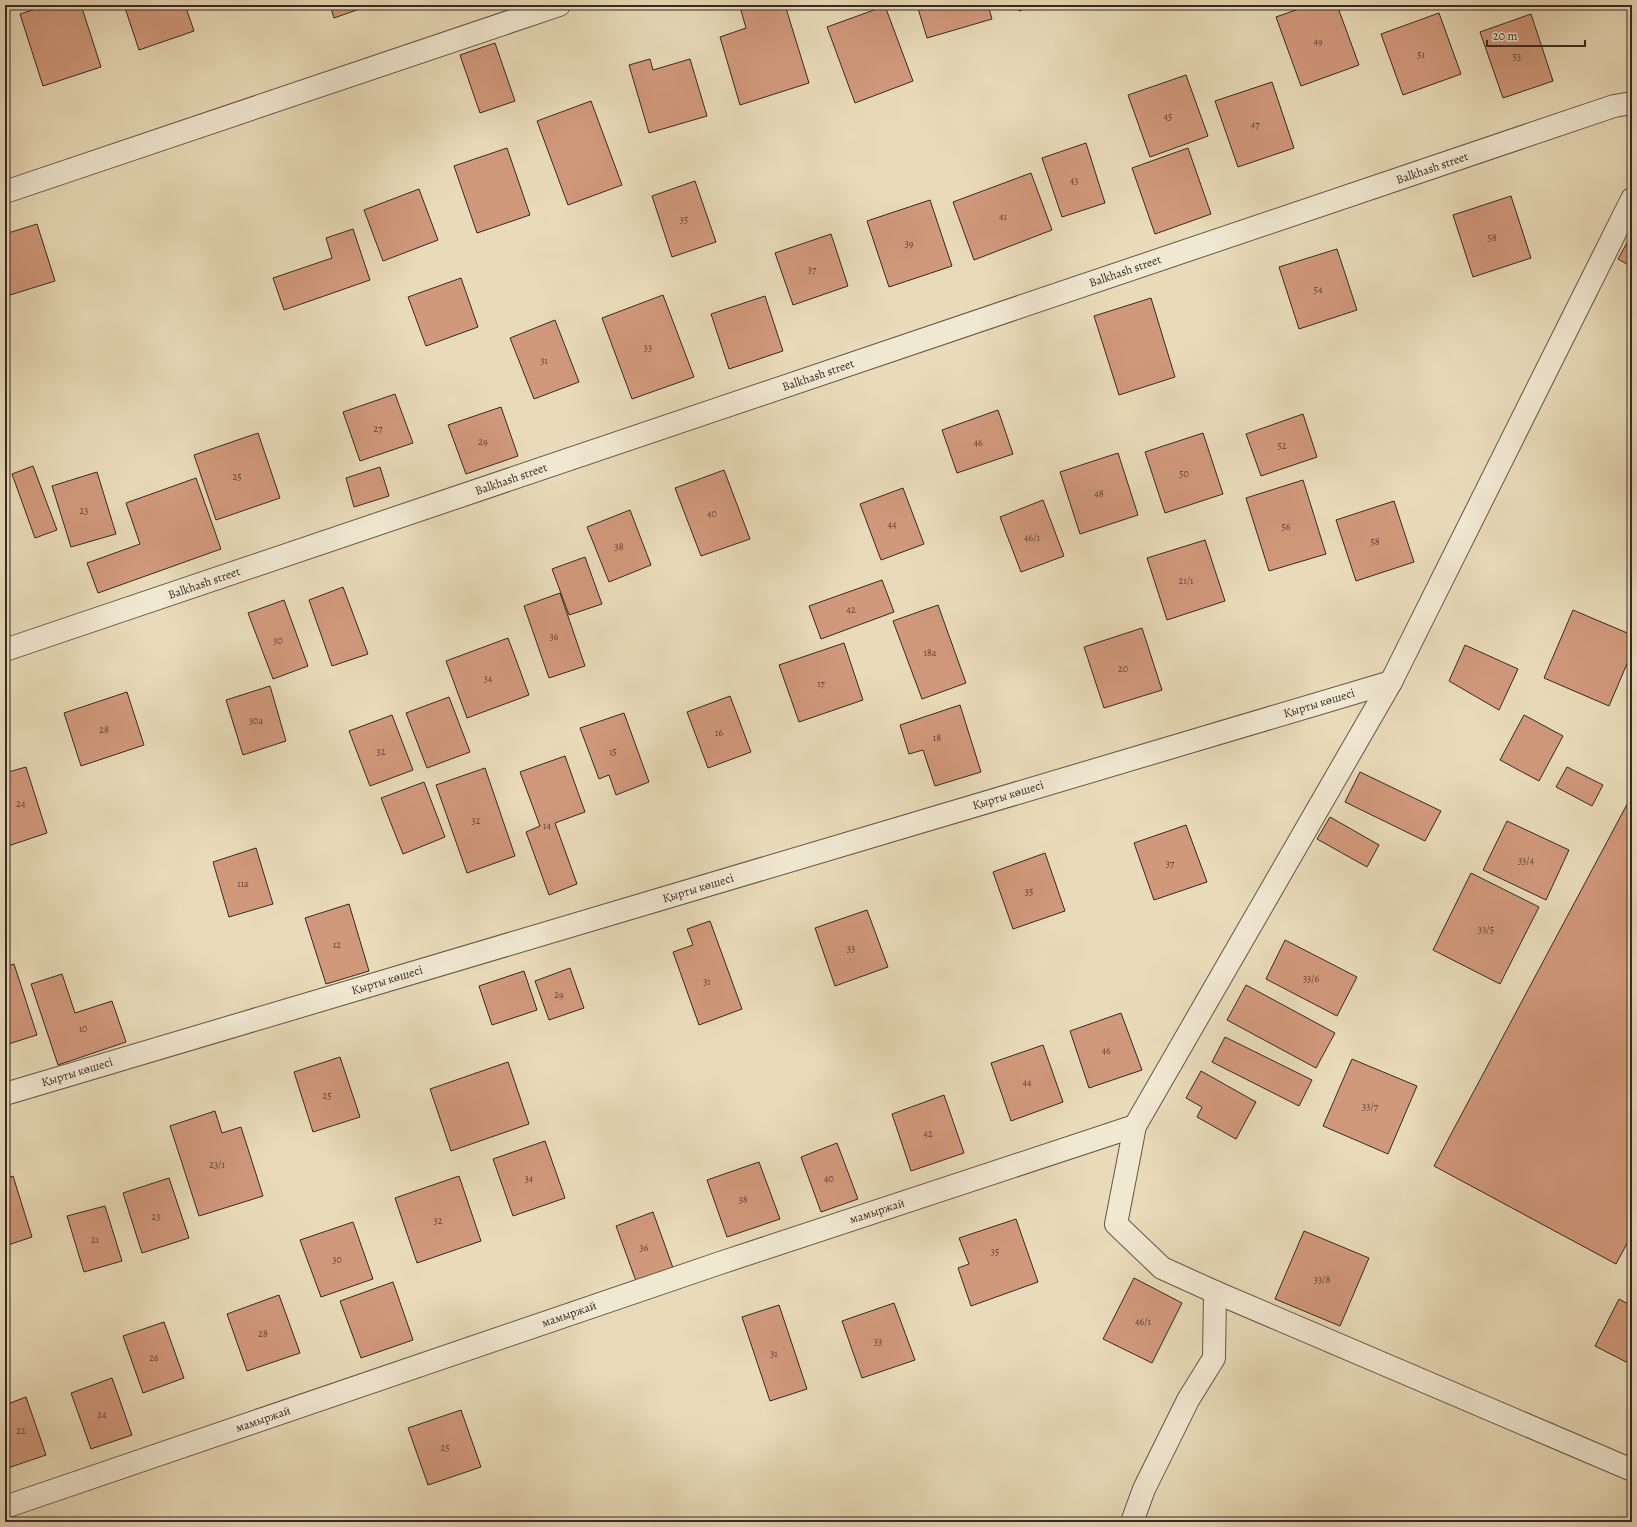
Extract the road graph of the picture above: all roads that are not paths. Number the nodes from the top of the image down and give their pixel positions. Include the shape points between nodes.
1 (559, 5) edge
2 (1632, 103) edge
3 (5, 192) edge
4 (1632, 199) edge
5 (5, 650) edge
6 (1391, 682) junction
7 (5, 1094) edge
8 (1135, 1126) junction
9 (1215, 1292) junction
10 (1632, 1470) edge
11 (5, 1507) edge
12 (1132, 1522) edge

1 - 3 street
2 - 5 street, Balkhash street via 1606,109
4 - 6 street
6 - 7 street, Қырты көшесі
6 - 8 street
8 - 9 street via 1116,1224 1162,1268
8 - 11 street, мамыржай via 720,1263
9 - 10 street
9 - 12 street via 1214,1358 1188,1400 1144,1489

